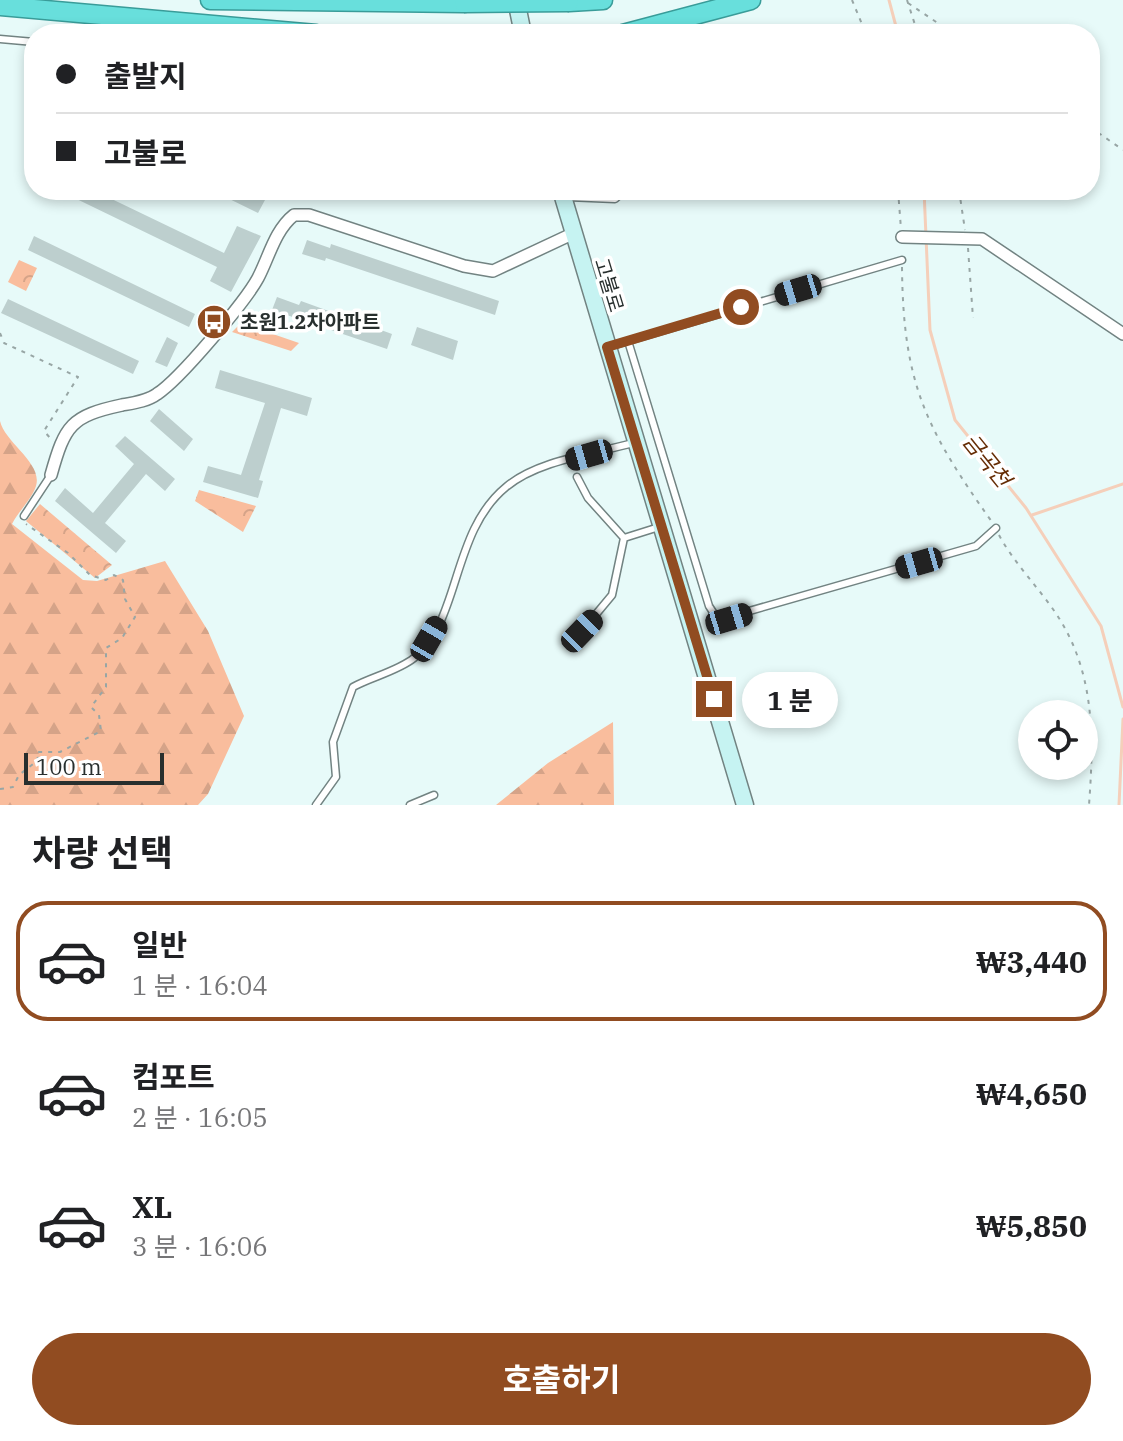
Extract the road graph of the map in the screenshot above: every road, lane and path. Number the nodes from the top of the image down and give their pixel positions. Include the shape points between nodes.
1 (210, 0) edge
2 (516, 0) edge
3 (603, 0) edge
4 (751, 0) edge
5 (852, 0) edge
6 (907, 1) edge
7 (0, 6) edge
8 (203, 24) edge
9 (521, 24) edge
10 (661, 24) edge
11 (862, 24) edge
12 (915, 24) edge
13 (940, 24) edge
14 (9, 31) dead end
15 (4, 39) edge
16 (24, 41) edge
17 (1100, 134) edge
18 (1123, 150) edge
19 (564, 200) edge
20 (899, 200) edge
21 (960, 200) edge
22 (572, 234) junction
23 (902, 237) joint
24 (966, 239) junction
25 (902, 260) joint
26 (973, 318) dead end
27 (0, 333) edge
28 (1123, 334) edge
29 (628, 341) junction
30 (607, 347) junction
31 (637, 442) junction
32 (60, 447) junction
33 (51, 475) joint
34 (577, 477) dead end
35 (24, 516) joint
36 (662, 526) junction
37 (996, 528) junction
38 (624, 538) junction
39 (582, 631) dead end
40 (0, 789) edge
41 (434, 795) dead end
42 (316, 805) edge
43 (410, 805) edge
44 (745, 805) edge
45 (1089, 805) edge

1 - 3 highway, bridge
2 - 9 main road
4 - 10 highway
5 - 11 path
6 - 12 path
6 - 13 path
7 - 8 highway
14 - 15 lane
15 - 16 lane
17 - 18 path
19 - 22 main road, 고불로
20 - 23 path
21 - 24 path
22 - 30 main road, 고불로
22 - 32 street via 493,271 309,215 294,215 238,307 157,395 85,414 67,430
23 - 24 street
24 - 26 path
24 - 28 street via 982,239
25 - 29 lane
25 - 37 path via 909,357 918,397 951,464
27 - 32 path via 4,343 78,377 44,431
29 - 30 lane
29 - 37 lane via 709,606 718,620 976,546
30 - 31 main road, 고불로
31 - 36 main road, 고불로
31 - 42 lane via 542,469 508,485 493,499 470,534 429,639 414,658 353,687 333,742 336,777
32 - 33 street
33 - 35 lane
34 - 38 lane via 588,498
35 - 40 path via 27,525 90,575 123,580 135,617 122,638 106,648 106,687 91,707 99,715 101,731 60,752 37,752 38,760 13,787
36 - 38 lane
36 - 44 main road, 고불로
37 - 45 path via 1059,619 1087,680
38 - 39 lane via 612,595
41 - 43 lane

